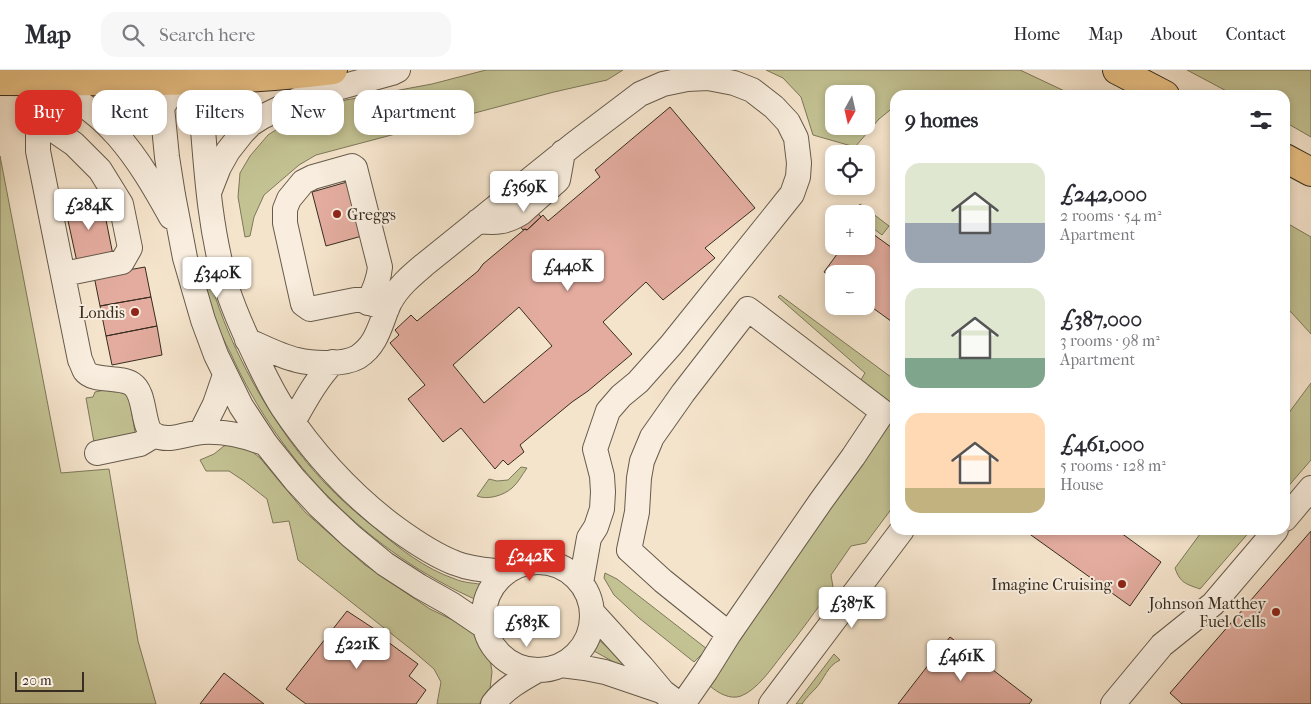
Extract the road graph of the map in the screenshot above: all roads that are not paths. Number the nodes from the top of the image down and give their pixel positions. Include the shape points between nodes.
1 (333, 70) edge
2 (398, 70) edge
3 (1117, 70) edge
4 (180, 73) edge
5 (11, 81) edge
6 (1155, 90) edge
7 (1290, 161) edge
8 (1311, 172) edge
9 (208, 193) junction
10 (180, 232) junction
11 (64, 274) junction
12 (378, 306) junction
13 (247, 340) junction
14 (333, 362) junction
15 (225, 375) junction
16 (294, 422) junction
17 (201, 432) junction
18 (156, 436) junction
19 (266, 444) junction
20 (97, 453) dead end
21 (1311, 488) edge
22 (1290, 513) edge
23 (898, 535) edge
24 (1272, 535) edge
25 (589, 538) junction
26 (556, 565) junction
27 (507, 572) junction
28 (581, 583) junction
29 (593, 613) junction
30 (485, 627) junction
31 (729, 634) junction
32 (502, 655) junction
33 (561, 665) junction
34 (538, 670) junction
35 (675, 700) edge
36 (495, 702) edge
37 (771, 704) edge
38 (1113, 704) edge

1 - 4 main road via 257,77
2 - 9 street via 301,98 257,120 228,151
3 - 6 main road
4 - 5 main road
4 - 9 street via 201,104
4 - 10 street via 162,107
5 - 10 street via 61,92 100,117 148,175
7 - 8 main road
9 - 13 street via 227,289
10 - 15 street via 203,320
11 - 11 street via 122,262 130,248 121,204 100,170 74,144 55,131 44,129 37,142
11 - 18 street via 80,360 85,371 90,376 130,382 140,396 148,427
12 - 12 street via 355,300 310,309 303,304 284,218 288,199 303,182 352,166 355,168 380,267
12 - 14 street via 377,334 368,349 357,358
12 - 25 street via 478,221 502,222 521,213 558,180 563,152 640,94 663,84 708,78 752,90 788,122 796,138 799,163 792,194 671,345 608,411 595,449 602,476 600,518
13 - 14 street via 298,360
13 - 16 street
14 - 16 street via 314,384
15 - 17 street
15 - 19 street
16 - 27 street via 343,482 407,536 455,563
17 - 18 street via 179,438
17 - 19 street via 242,436
18 - 20 street via 140,444
19 - 30 street via 319,506 351,536 385,564
21 - 22 street
23 - 37 street
24 - 38 street via 1213,604 1162,645
25 - 26 street
25 - 28 street
26 - 27 street via 527,563
26 - 28 street
27 - 30 street via 492,587 484,614
28 - 29 street
29 - 33 street via 585,644
29 - 35 street
30 - 32 street via 489,639
31 - 31 street via 883,412 748,308 652,436 642,461 629,550
31 - 35 street via 706,671
32 - 34 street via 514,664
32 - 36 street
33 - 34 street
33 - 35 street via 605,672
34 - 36 street

